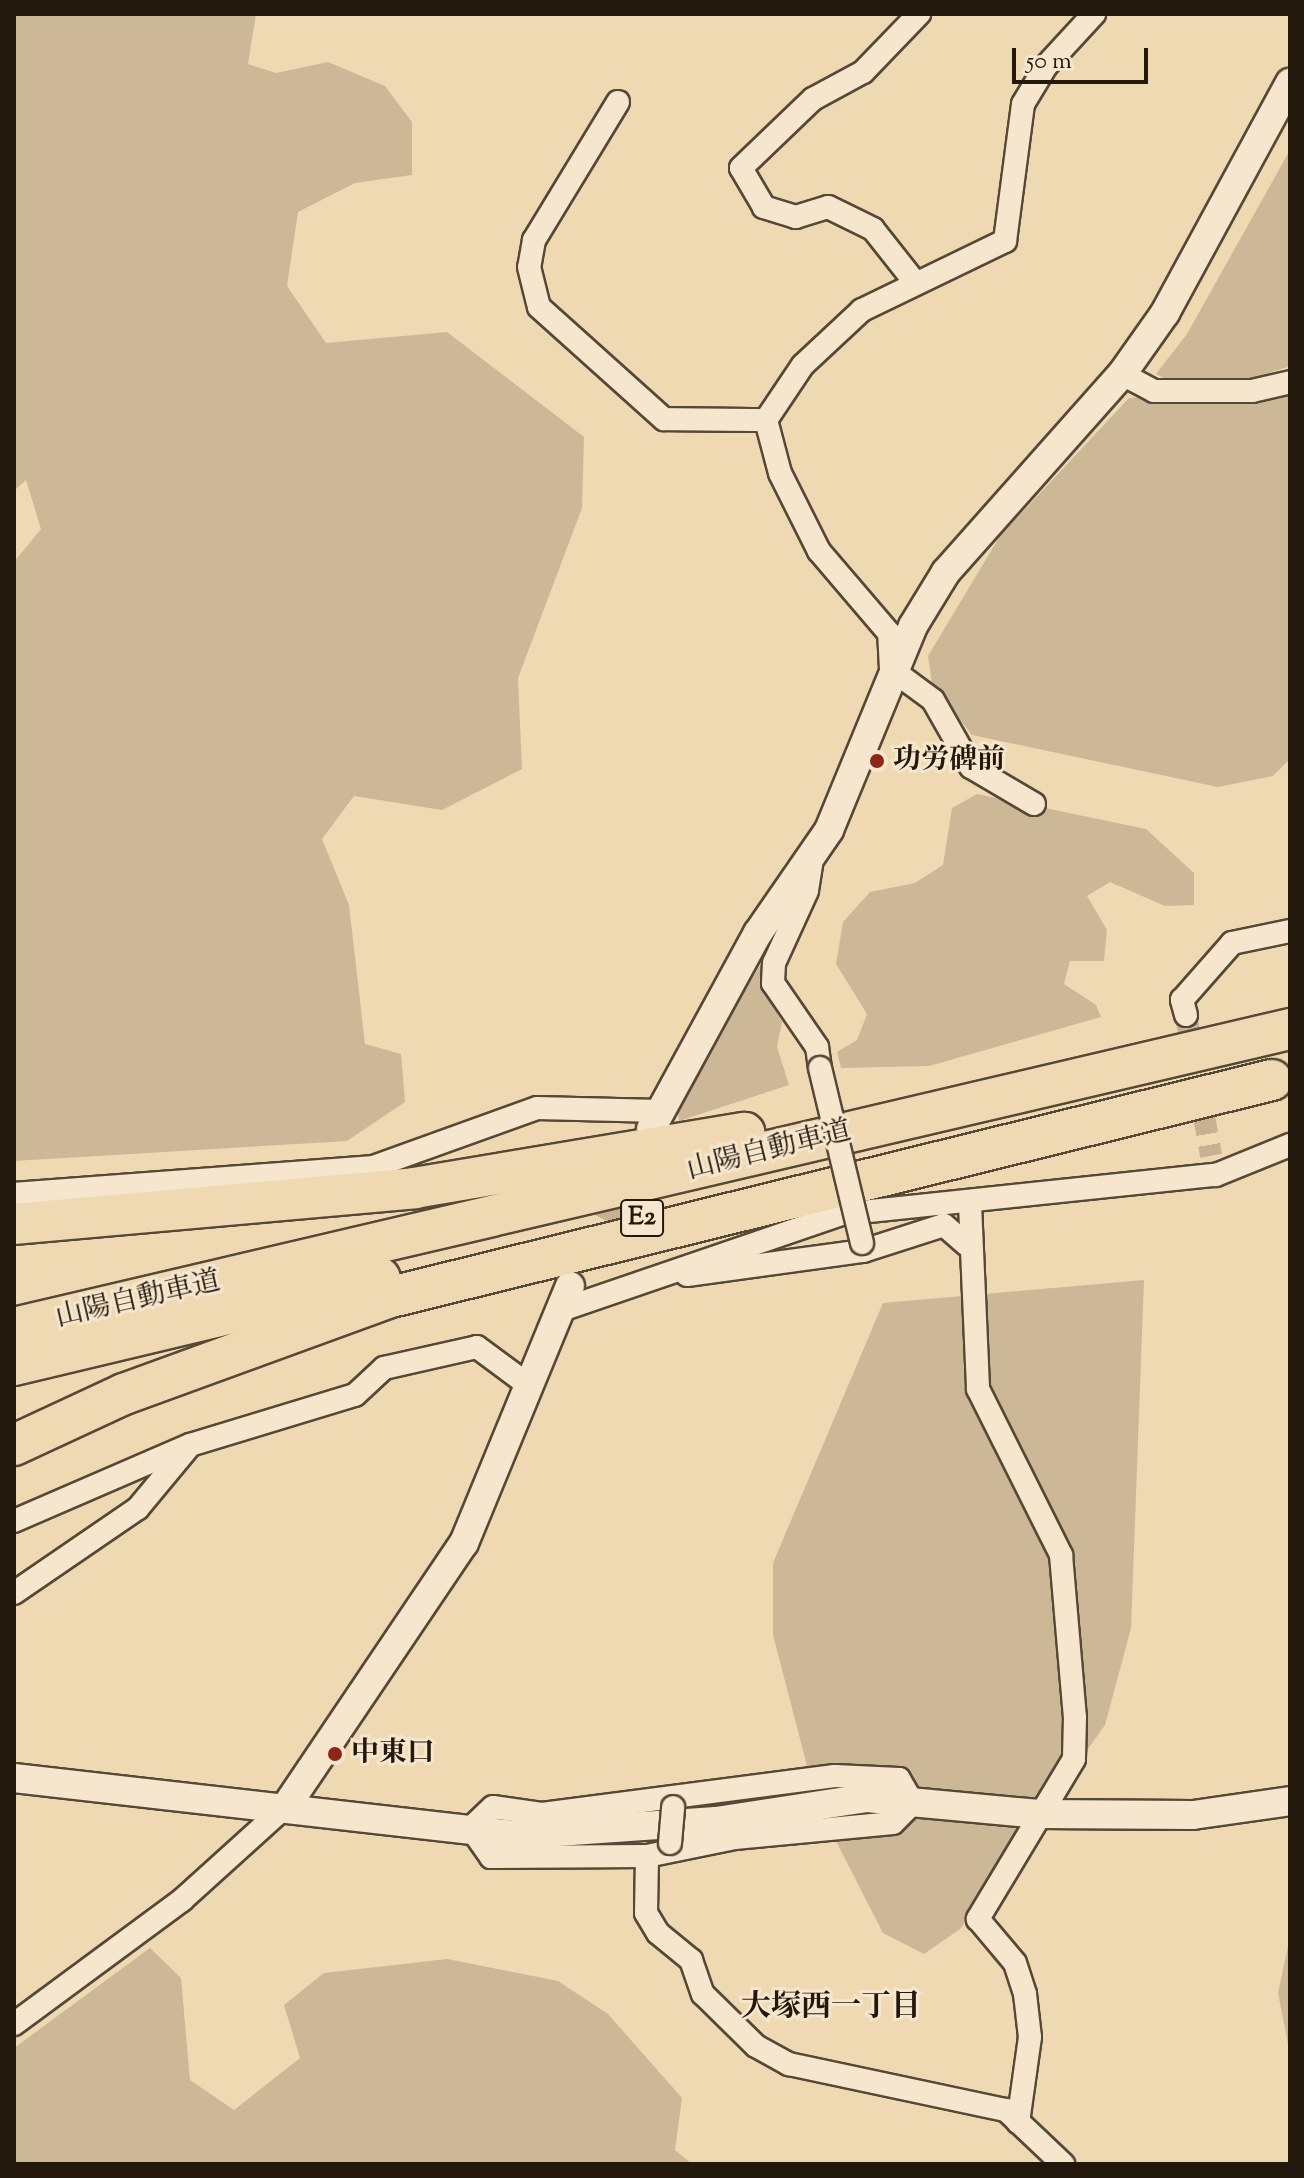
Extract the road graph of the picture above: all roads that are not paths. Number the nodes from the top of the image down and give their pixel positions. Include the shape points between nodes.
1 (919, 14) edge
2 (1094, 14) edge
3 (1290, 83) edge
4 (618, 102) dead end
5 (914, 281) junction
6 (1122, 374) junction
7 (1290, 382) edge
8 (766, 420) junction
9 (891, 669) junction
10 (1034, 804) dead end
11 (812, 859) junction
12 (1290, 931) edge
13 (1186, 1015) tunnel mouth
14 (1290, 1029) edge
15 (1281, 1078) edge
16 (944, 1105) junction
17 (655, 1120) joint
18 (1290, 1145) edge
19 (14, 1194) edge
20 (970, 1204) junction
21 (14, 1224) edge
22 (967, 1245) junction
23 (862, 1247) junction
24 (678, 1272) junction
25 (566, 1298) joint
26 (14, 1328) edge
27 (14, 1365) edge
28 (531, 1387) junction
29 (14, 1445) edge
30 (190, 1445) junction
31 (14, 1521) edge
32 (14, 1593) edge
33 (14, 1778) edge
34 (1290, 1801) edge
35 (674, 1802) junction
36 (913, 1803) junction
37 (287, 1805) junction
38 (1039, 1814) junction
39 (471, 1828) junction
40 (662, 1850) junction
41 (14, 2024) edge
42 (1018, 2122) junction
43 (1063, 2164) edge

1 - 5 street via 863,72 813,99 741,168 764,207 796,217 828,207 873,229
2 - 5 street via 1046,66 1023,104 1005,241
3 - 6 street via 1165,313
4 - 8 street via 534,240 529,267 539,307 664,419
5 - 8 street via 862,310 803,365
6 - 7 street via 1154,391 1252,391
6 - 9 street via 946,572
8 - 9 street via 780,473 819,551 889,633
9 - 10 street via 933,700 971,767
9 - 11 street via 854,774
11 - 17 street via 752,943
11 - 23 street, bridge via 807,891 774,963 773,983 817,1047
12 - 13 street via 1232,943 1182,1000
14 - 16 highway, 山陽自動車道 / E2
15 - 27 highway, 山陽自動車道 / E2
15 - 29 highway via 391,1297 124,1394
16 - 21 highway via 414,1188
16 - 26 highway, 山陽自動車道 / E2
17 - 19 street via 537,1108 373,1167
18 - 20 street via 1214,1165
20 - 22 street
20 - 24 street via 842,1214 751,1239
22 - 23 street via 944,1225
22 - 38 street via 978,1389 1061,1555 1074,1759
23 - 24 street via 764,1261 694,1278
24 - 25 street
25 - 28 street
28 - 30 street via 477,1347 384,1368 355,1395
28 - 37 street via 464,1543
30 - 31 street
30 - 32 street via 138,1508
33 - 37 street
34 - 38 street via 1193,1815
35 - 36 street via 835,1776 899,1779
35 - 39 street via 542,1814 493,1807
35 - 40 street, bridge
36 - 38 street
36 - 39 street via 867,1798 591,1833
36 - 40 street via 893,1823
37 - 39 street
37 - 41 street via 182,1900
38 - 42 street via 978,1919 1015,1963 1025,1994 1030,2037
39 - 40 street via 491,1857
40 - 42 street via 646,1913 658,1933 691,1960 703,1994 756,2046 789,2064 1006,2110
42 - 43 street

